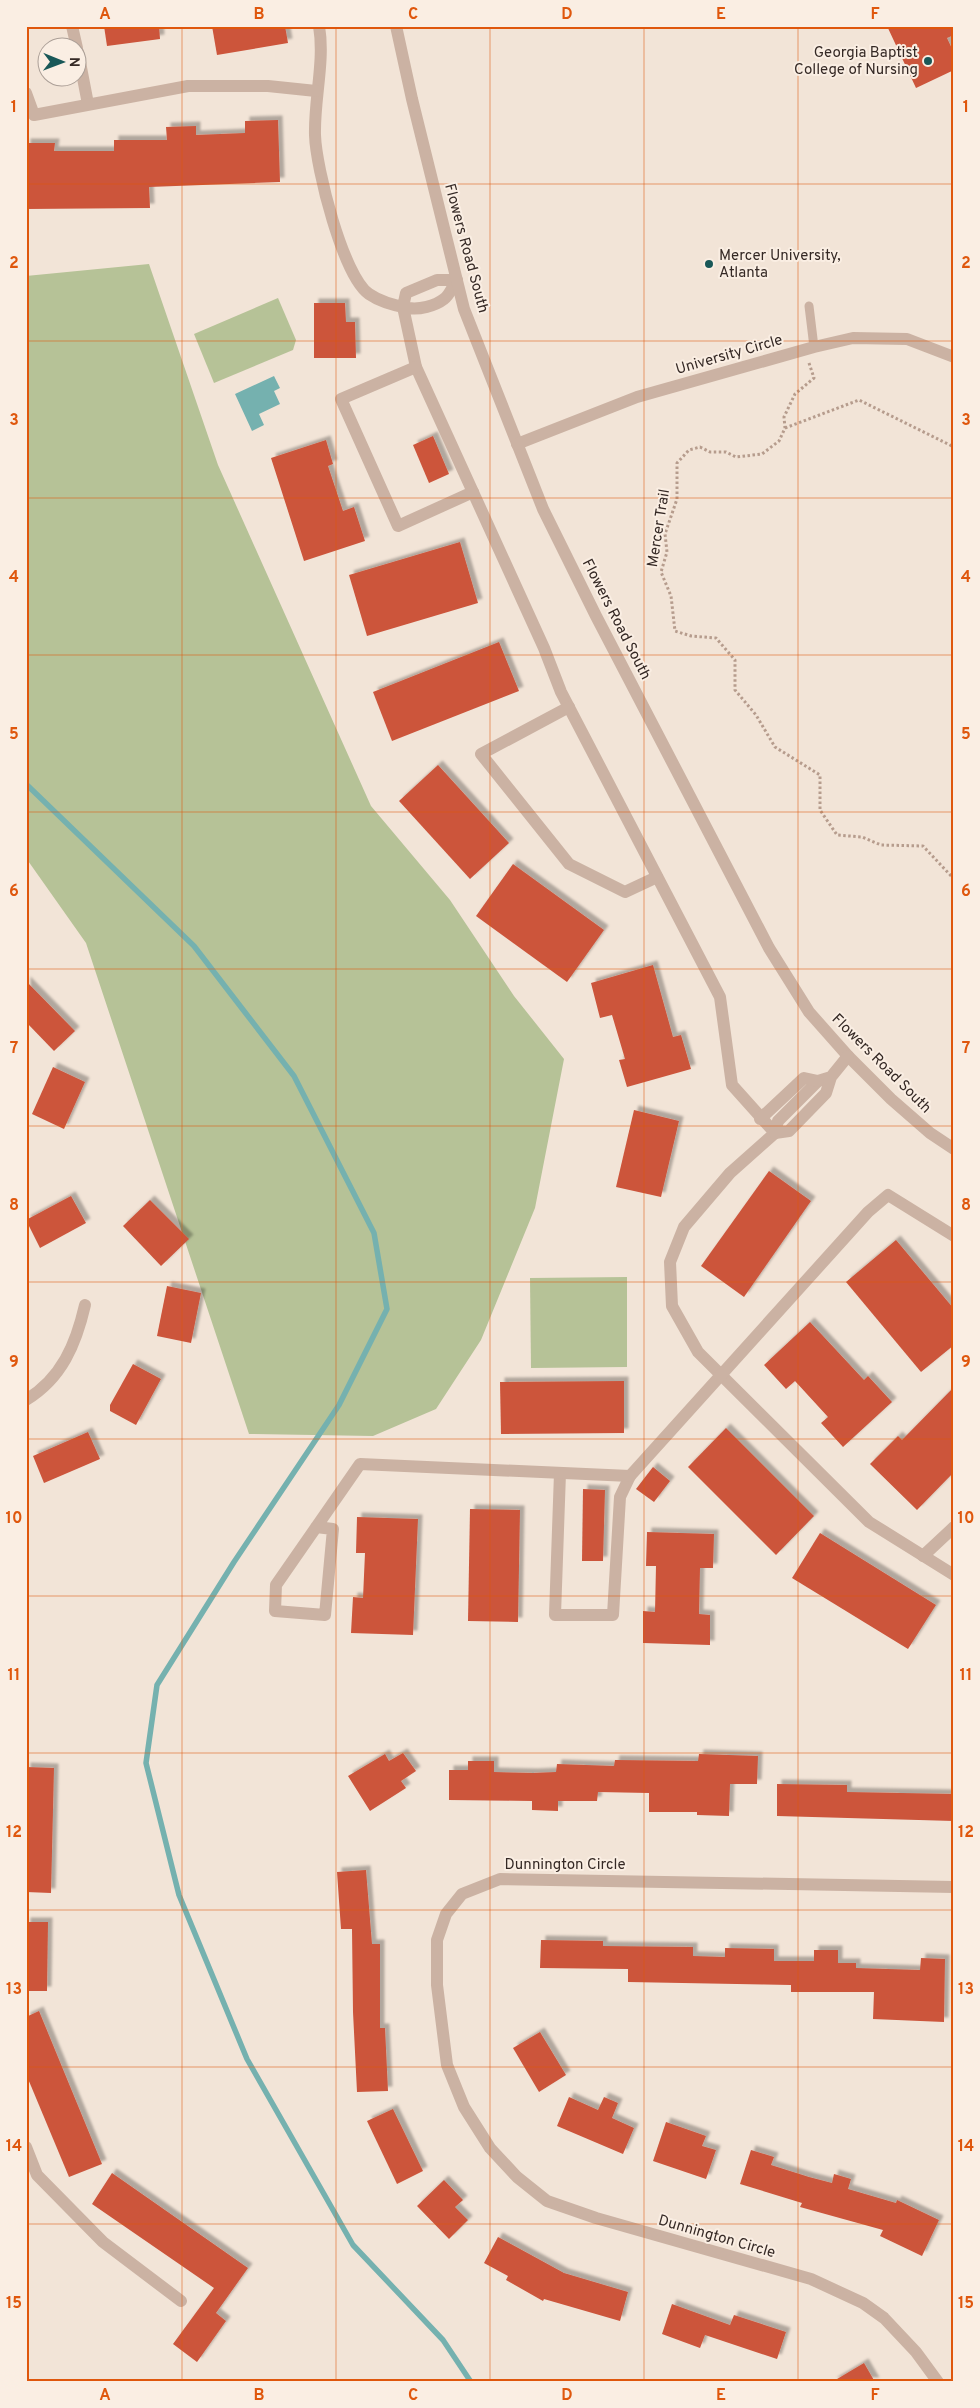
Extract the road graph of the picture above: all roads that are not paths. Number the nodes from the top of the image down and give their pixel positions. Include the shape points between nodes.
1 (319, 26) edge
2 (396, 26) edge
3 (85, 88) edge
4 (316, 91) junction
5 (26, 93) edge
6 (88, 104) junction
7 (457, 280) junction
8 (809, 306) dead end
9 (402, 307) junction
10 (814, 347) junction
11 (954, 357) edge
12 (416, 367) junction
13 (518, 444) junction
14 (473, 492) junction
15 (569, 707) junction
16 (657, 877) junction
17 (848, 1056) junction
18 (831, 1077) junction
19 (818, 1081) junction
20 (760, 1118) junction
21 (775, 1133) junction
22 (954, 1149) edge
23 (954, 1236) edge
24 (85, 1305) dead end
25 (720, 1375) junction
26 (26, 1400) edge
27 (560, 1473) junction
28 (630, 1476) junction
29 (316, 1527) junction
30 (954, 1527) edge
31 (923, 1556) junction
32 (954, 1575) edge
33 (954, 1887) edge
34 (26, 2147) edge
35 (181, 2301) dead end
36 (938, 2382) edge

1 - 4 street via 322,46
2 - 7 street, Flowers Road South
3 - 6 street
4 - 6 street via 268,86 188,86
4 - 9 street via 315,137 322,182 347,263 368,294
5 - 6 street via 34,115
7 - 9 street via 445,299 418,310
7 - 9 street via 437,280 406,293
7 - 13 street, Flowers Road South via 464,309
8 - 10 lane
9 - 12 street
10 - 11 street, University Circle via 853,338 907,339
10 - 13 street, University Circle via 637,397
12 - 14 street
12 - 14 street via 342,399 398,526
13 - 17 street, Flowers Road South via 543,509 596,616 769,948 809,1012
14 - 15 street
15 - 16 street
15 - 16 street via 481,754 569,864 625,892
16 - 20 street via 720,998 732,1085
17 - 18 street
17 - 22 street, Flowers Road South via 930,1133
18 - 19 street
18 - 21 street via 826,1093 789,1131
19 - 20 street via 804,1078
19 - 21 street via 778,1121
20 - 21 street
21 - 25 street via 730,1173 684,1227 670,1262 672,1306 698,1352
23 - 25 street via 888,1195 868,1212
24 - 26 street via 71,1352 56,1376 39,1393
25 - 28 street
25 - 31 street via 869,1522
27 - 28 street
27 - 28 street via 555,1615 613,1615 620,1497
27 - 29 street via 360,1464
29 - 29 street via 276,1585 275,1611 325,1615 333,1529
30 - 31 street
31 - 32 street
33 - 36 street, Dunnington Circle via 500,1879 462,1894 446,1914 437,1940 437,1985 447,2065 464,2107 490,2148 517,2178 547,2201 811,2279 863,2303 884,2318 916,2352
34 - 35 street via 37,2175 97,2235

